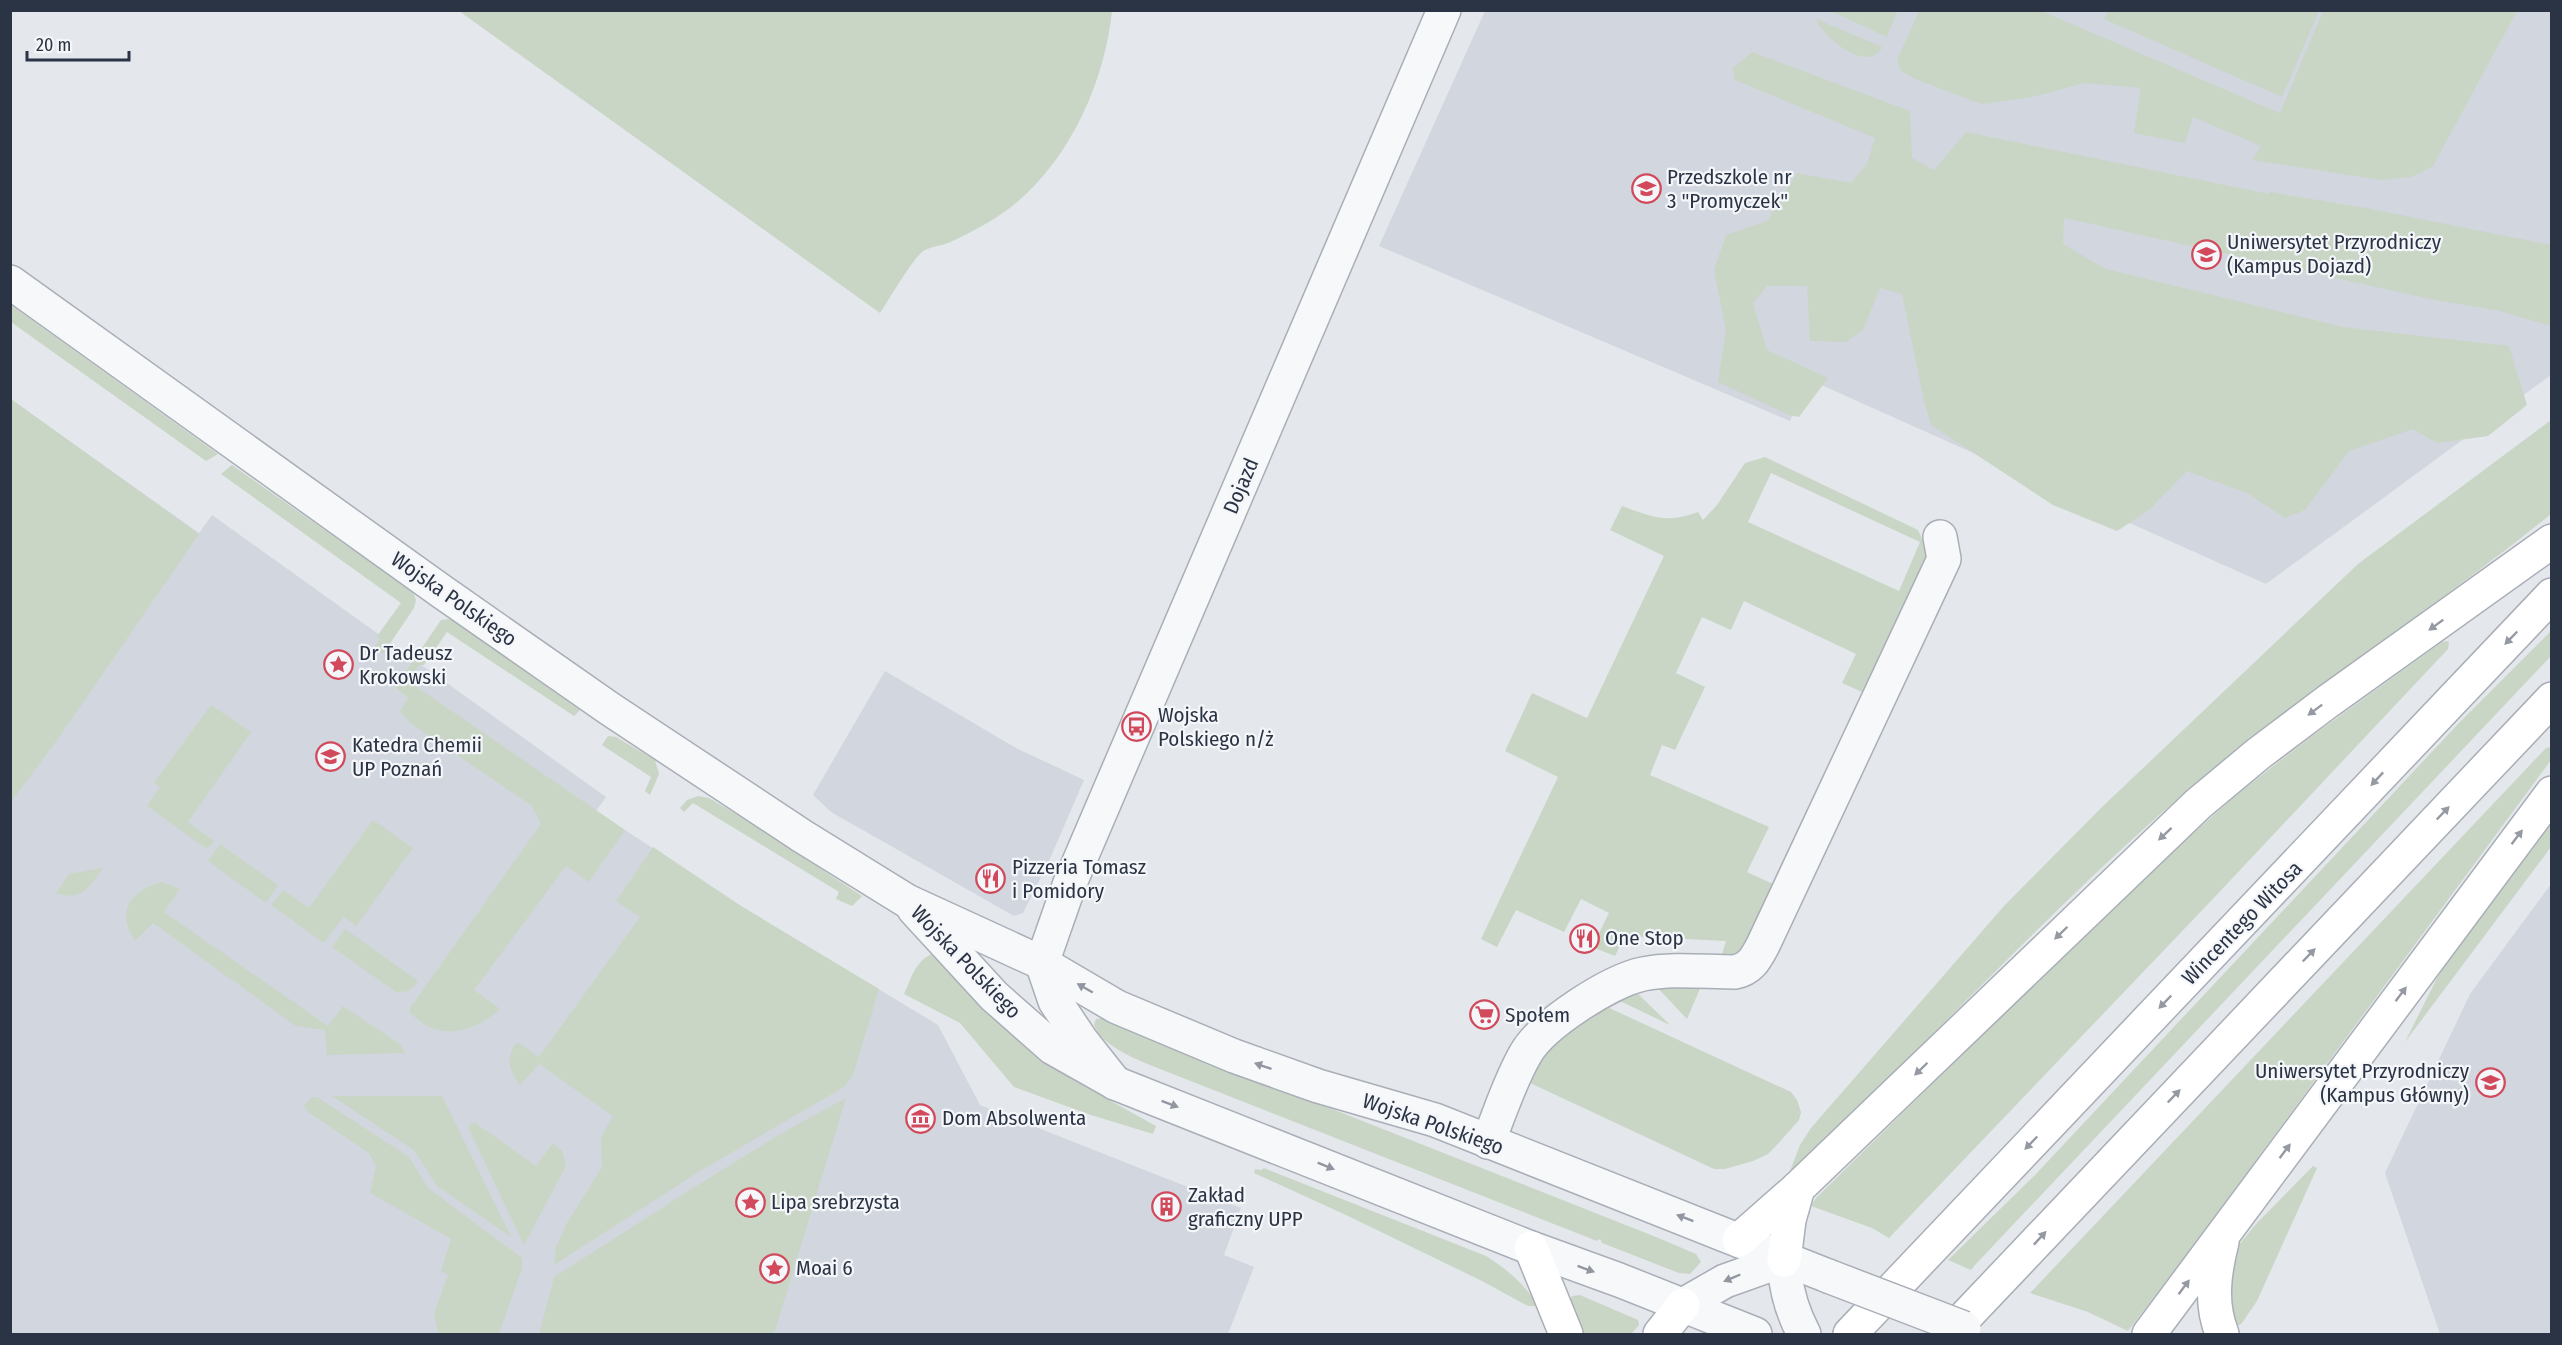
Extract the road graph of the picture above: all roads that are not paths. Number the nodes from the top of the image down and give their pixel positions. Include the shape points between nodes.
1 (1444, 10) edge
2 (10, 282) edge
3 (1940, 537) dead end
4 (2552, 542) edge
5 (2552, 595) edge
6 (2552, 699) edge
7 (2552, 793) edge
8 (907, 901) junction
9 (1042, 963) junction
10 (1115, 1083) junction
11 (1488, 1142) junction
12 (1798, 1188) junction
13 (2231, 1223) junction
14 (1739, 1240) junction
15 (1531, 1248) junction
16 (1784, 1260) junction
17 (1683, 1305) junction
18 (1798, 1324) edge
19 (1965, 1333) edge
20 (1566, 1335) edge
21 (1660, 1335) edge
22 (1755, 1335) edge
23 (1850, 1335) edge
24 (2149, 1335) edge
25 (2222, 1335) edge

1 - 9 street, Dojazd via 1070,884
2 - 8 street, Wojska Polskiego via 601,702
3 - 11 street via 1944,559 1750,966 1735,972 1640,975 1578,1005 1527,1051
4 -> 12 main road via 2327,702 2212,793 2120,876
5 -> 23 main road, Wincentego Witosa
19 -> 6 main road via 2000,1280
13 -> 7 main road
8 - 9 street, Wojska Polskiego
8 - 10 street, Wojska Polskiego via 994,996 1053,1047
9 - 10 street, Wojska Polskiego via 1055,1001
11 -> 9 street, Wojska Polskiego via 1435,1120 1318,1086 1234,1056 1117,1006
10 -> 15 street, Wojska Polskiego
14 -> 11 street, Wojska Polskiego
12 - 14 main road
12 - 16 main road
24 -> 13 main road
13 - 25 main road via 2214,1273 2216,1315
14 - 16 street, Wojska Polskiego
15 -> 17 street, Wojska Polskiego
15 - 20 main road
16 -> 17 street via 1725,1281
16 - 18 street via 1786,1285
16 - 19 street, Wojska Polskiego, bridge
17 - 21 main road
17 - 22 street, Wojska Polskiego

